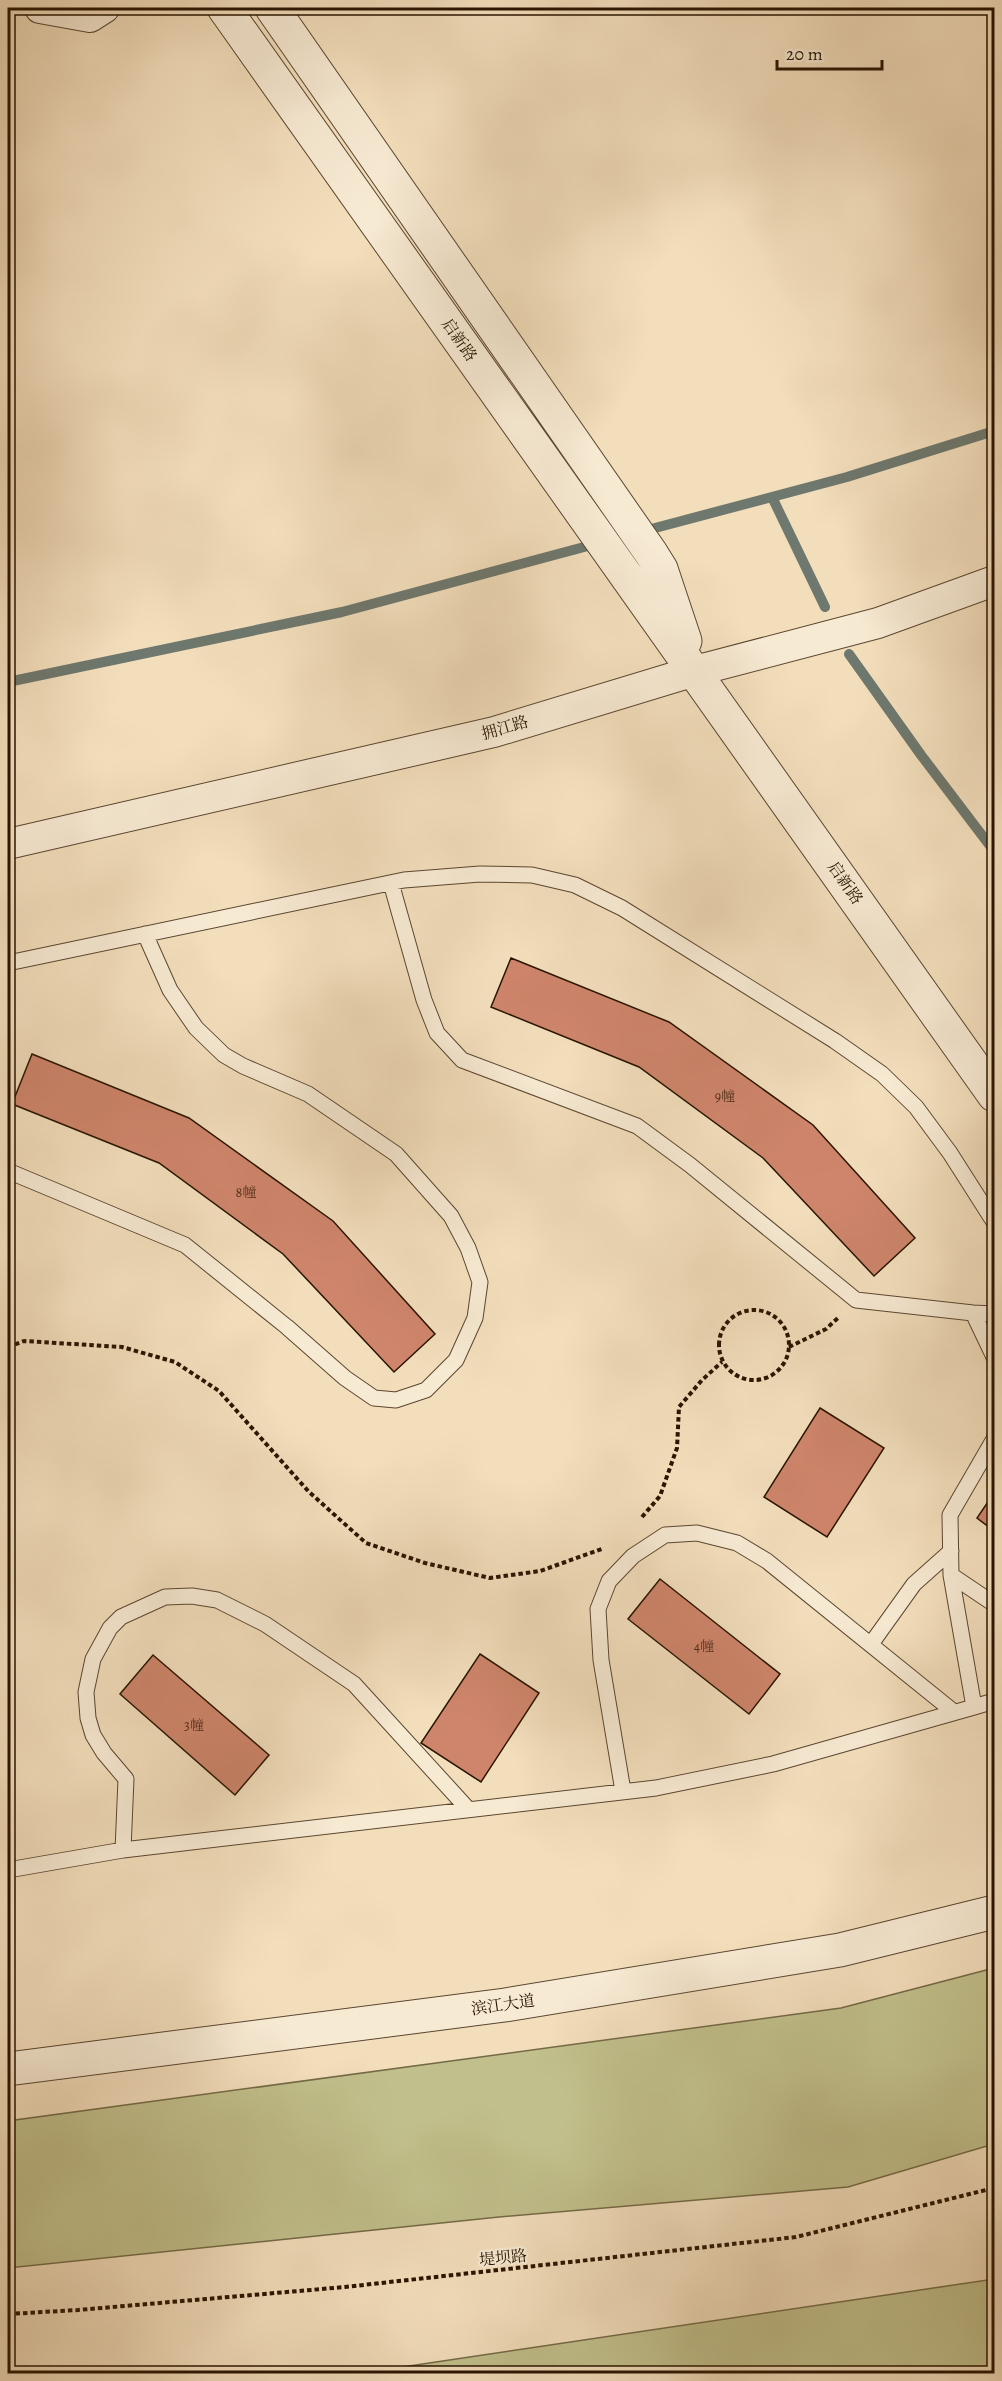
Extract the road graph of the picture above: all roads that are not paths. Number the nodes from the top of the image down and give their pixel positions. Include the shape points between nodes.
1 (40, 8) edge
2 (104, 8) edge
3 (224, 8) edge
4 (272, 8) edge
5 (994, 581) edge
6 (695, 671) junction
7 (8, 844) edge
8 (391, 883) junction
9 (146, 934) junction
10 (8, 963) edge
11 (994, 1095) edge
12 (8, 1171) edge
13 (994, 1222) edge
14 (973, 1313) junction
15 (994, 1314) edge
16 (994, 1357) edge
17 (994, 1439) edge
18 (951, 1551) junction
19 (951, 1575) junction
20 (994, 1604) edge
21 (870, 1644) junction
22 (994, 1701) edge
23 (974, 1707) junction
24 (954, 1712) junction
25 (624, 1791) junction
26 (468, 1809) junction
27 (123, 1850) junction
28 (8, 1870) edge
29 (994, 1912) edge
30 (8, 2069) edge

1 - 2 street via 90,17
3 - 6 street, 启新路
4 - 6 street, 启新路 via 651,553 661,569
5 - 6 street, 拥江路 via 878,623
6 - 7 street, 拥江路 via 495,732
6 - 11 street, 启新路
8 - 9 lane
8 - 13 lane via 480,874 532,875 575,885 622,908 882,1074 916,1107
8 - 14 lane via 437,1033 462,1060 637,1125 856,1300
9 - 10 lane
9 - 12 lane via 170,990 210,1042 243,1066 308,1094 396,1154 451,1216 480,1282 475,1318 456,1360 426,1390 396,1400 374,1398 184,1245
14 - 15 lane
14 - 16 lane
17 - 18 lane via 950,1515
18 - 19 lane
18 - 21 lane via 914,1584
19 - 20 lane
19 - 23 lane
21 - 24 lane
21 - 25 lane via 767,1561 737,1543 697,1533 665,1534 633,1556 609,1581 598,1609 601,1660
22 - 23 lane
23 - 24 lane
24 - 25 lane via 773,1764
25 - 26 lane
26 - 27 lane
26 - 27 lane via 354,1684 265,1624 217,1600 192,1596 165,1598 121,1617 110,1628 88,1676 85,1705 93,1735 126,1779
27 - 28 lane
29 - 30 street, 滨江大道 via 840,1950 505,2005

